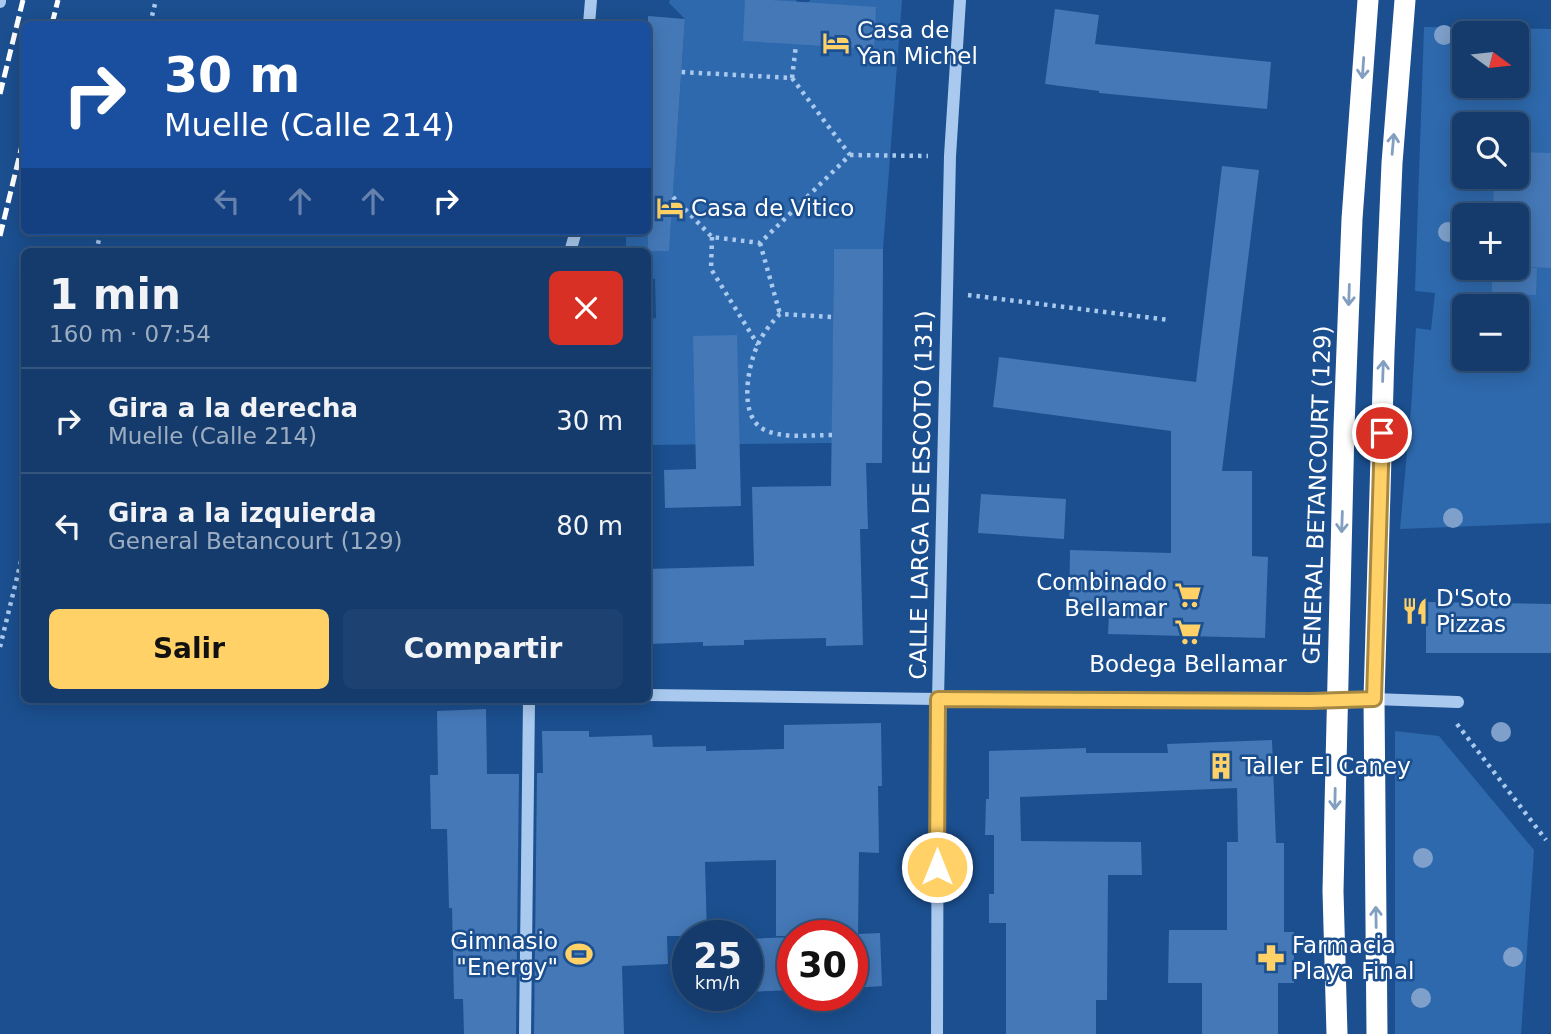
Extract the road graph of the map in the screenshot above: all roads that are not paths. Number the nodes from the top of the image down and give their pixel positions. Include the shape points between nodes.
1 (591, 0) edge
2 (960, 0) edge
3 (1368, 0) edge
4 (1395, 0) edge
5 (1405, 0) edge
6 (589, 21) edge
7 (651, 695) edge
8 (938, 699) junction
9 (1374, 699) junction
10 (1337, 701) junction
11 (1458, 702) dead end
12 (529, 703) edge
13 (525, 1034) edge
14 (937, 1034) edge
15 (1337, 1034) edge
16 (1377, 1034) edge

1 - 6 street
2 - 8 street, CALLE LARGA DE ESCOTO (131) via 950,156
3 -> 10 highway, GENERAL BETANCOURT (129) via 1352,219
4 - 5 street
9 -> 5 highway via 1391,176
7 - 8 street
8 - 10 street
8 - 14 street, CALLE LARGA DE ESCOTO (131)
9 - 10 street
9 - 11 street
16 -> 9 highway
10 -> 15 highway, GENERAL BETANCOURT (129) via 1333,891
12 - 13 street

